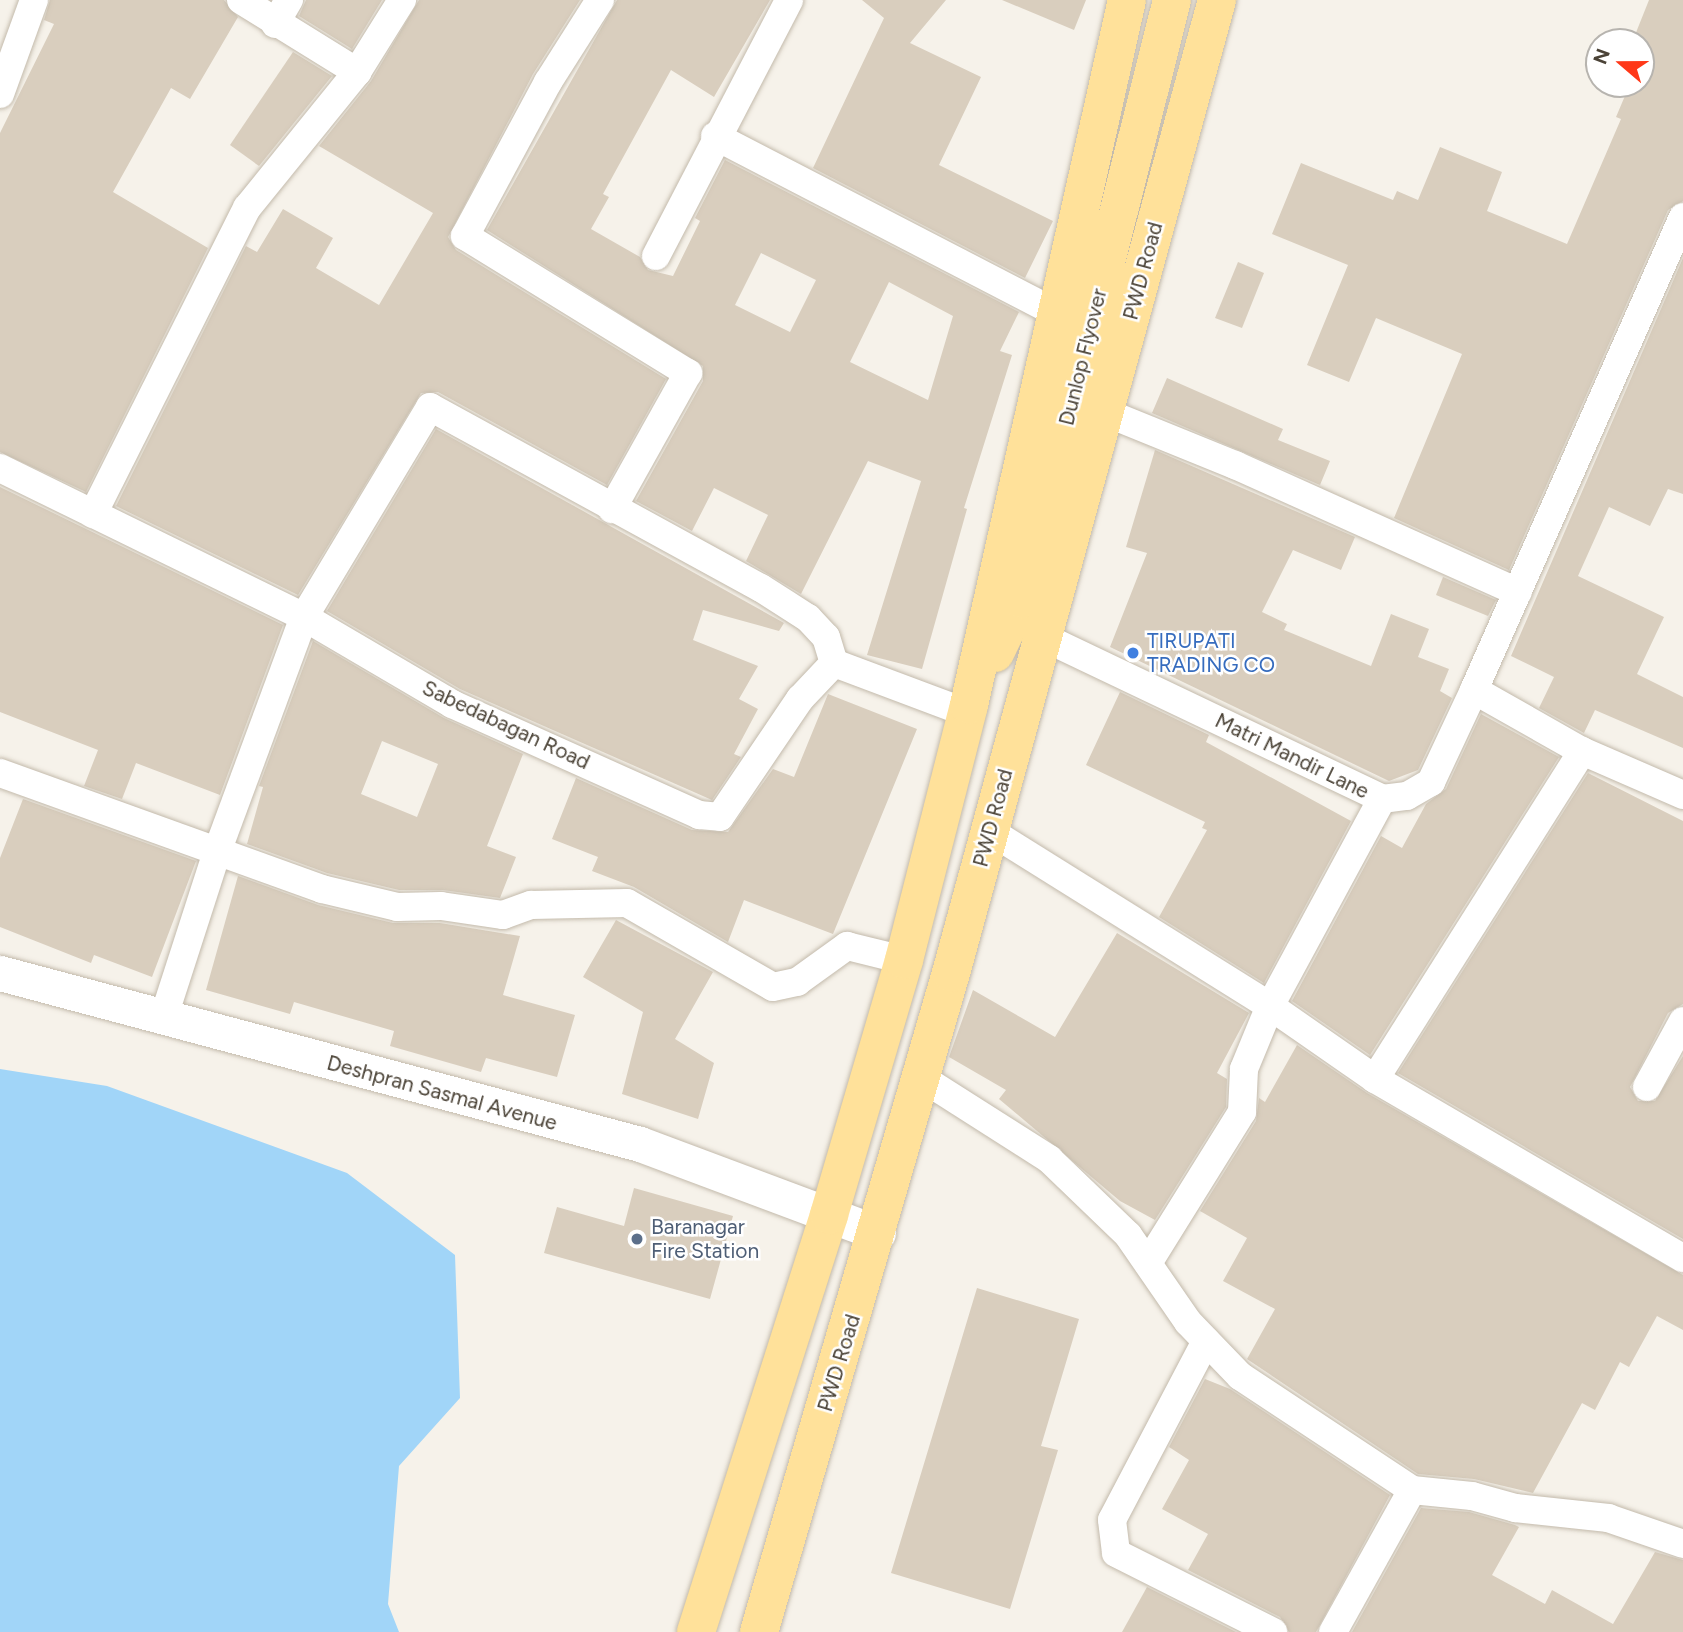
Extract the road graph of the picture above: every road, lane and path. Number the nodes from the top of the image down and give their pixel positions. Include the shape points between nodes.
1 (34, 0) edge
2 (241, 0) edge
3 (402, 0) edge
4 (600, 0) edge
5 (789, 0) edge
6 (1126, 0) edge
7 (1172, 0) edge
8 (1217, 0) edge
9 (282, 12) edge
10 (357, 72) junction
11 (0, 94) edge
12 (715, 136) junction
13 (1683, 217) edge
14 (656, 256) dead end
15 (1054, 311) junction
16 (1102, 411) junction
17 (0, 468) edge
18 (612, 509) junction
19 (93, 514) junction
20 (1518, 592) junction
21 (303, 617) junction
22 (1041, 636) junction
23 (834, 663) junction
24 (1474, 690) junction
25 (968, 709) junction
26 (1581, 751) junction
27 (0, 774) edge
28 (1683, 795) edge
29 (1382, 799) junction
30 (990, 831) junction
31 (217, 852) junction
32 (904, 960) junction
33 (0, 973) edge
34 (1270, 1006) junction
35 (163, 1019) junction
36 (1683, 1021) edge
37 (922, 1077) junction
38 (1375, 1079) junction
39 (1647, 1087) dead end
40 (830, 1215) junction
41 (878, 1233) junction
42 (1683, 1258) edge
43 (1147, 1263) junction
44 (1206, 1341) junction
45 (1412, 1490) junction
46 (1683, 1544) edge
47 (696, 1632) edge
48 (759, 1632) edge
49 (1273, 1632) edge
50 (1333, 1632) edge

1 - 11 street
2 - 9 street
3 - 10 street
4 - 18 street via 548,82 465,236 688,373
5 - 12 street
6 - 15 main road
7 - 25 main road, Dunlop Flyover via 1021,599
8 - 16 main road, PWD Road
9 - 10 street
10 - 19 street via 247,208
12 - 14 street
12 - 15 street
13 - 20 street, Matri Mandir Lane
15 - 25 main road
16 - 20 street
16 - 22 main road, PWD Road
17 - 19 street, Sabedabagan Road
18 - 21 street via 430,407
18 - 23 street via 808,618 826,637
19 - 21 street, Sabedabagan Road
20 - 24 street, Matri Mandir Lane
21 - 23 street, Sabedabagan Road via 452,704 699,815 720,817 800,699
21 - 31 street
22 - 29 street, Matri Mandir Lane
22 - 30 main road, PWD Road
23 - 25 street
24 - 26 street
24 - 29 street, Matri Mandir Lane via 1431,782 1407,796
25 - 32 main road
26 - 28 street
26 - 38 street
27 - 31 street
29 - 34 street
30 - 34 street
30 - 37 main road, PWD Road
31 - 32 street via 322,889 397,907 441,906 503,915 531,905 627,903 774,987 797,982 847,946 867,947
31 - 35 street
32 - 40 main road
33 - 35 street, Deshpran Sasmal Avenue
34 - 38 street
34 - 43 street via 1244,1069 1242,1112
35 - 40 street, Deshpran Sasmal Avenue via 640,1144
36 - 39 street
37 - 41 main road, PWD Road
37 - 43 street via 1049,1159 1128,1235
38 - 42 street
40 - 41 street, Deshpran Sasmal Avenue
40 - 47 main road
41 - 48 main road, PWD Road
43 - 44 street
44 - 45 street via 1240,1376
44 - 49 street via 1112,1520 1116,1553
45 - 46 street via 1608,1518
45 - 50 street

